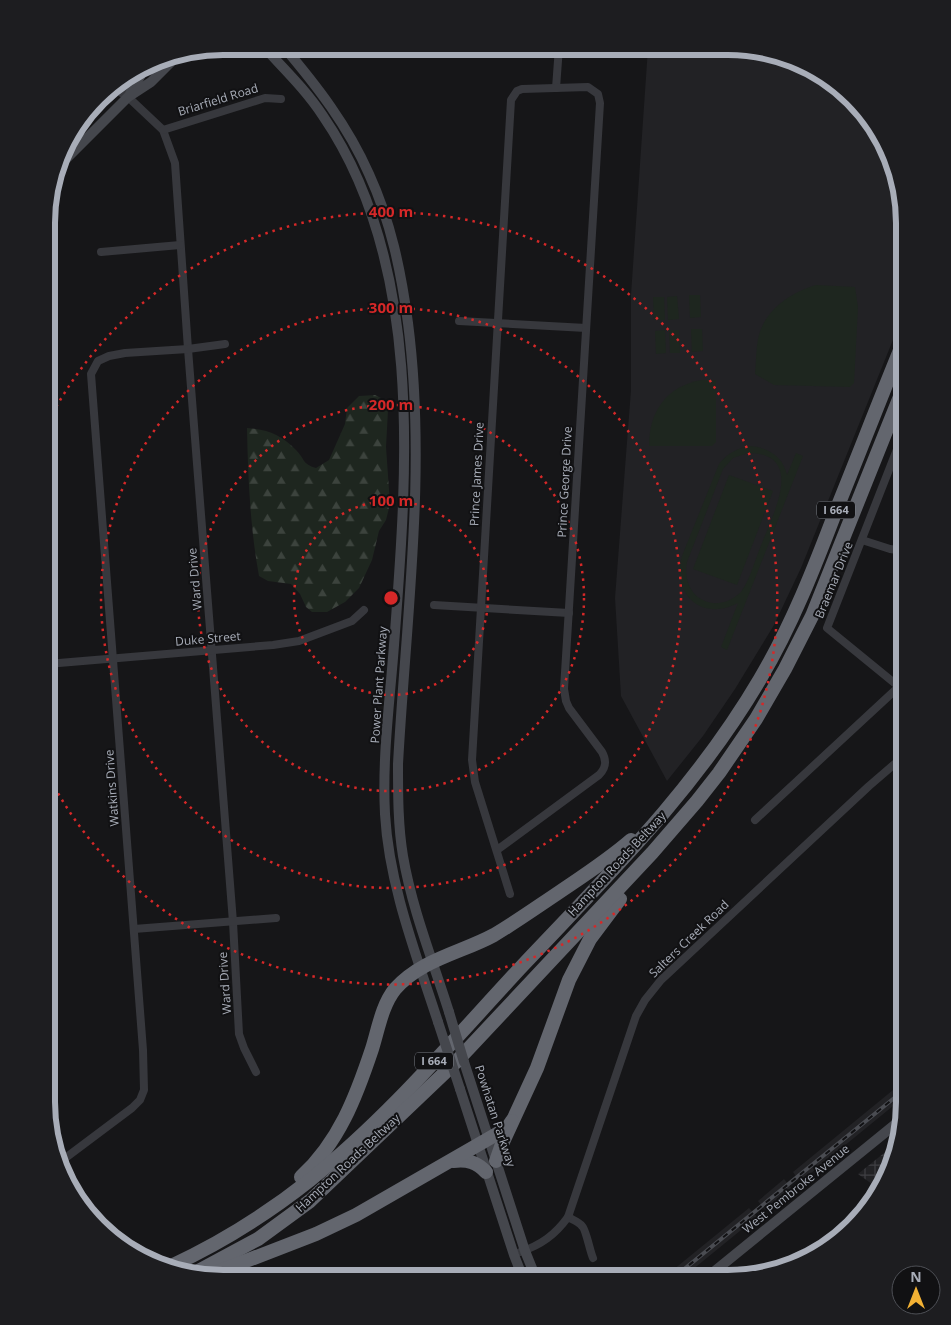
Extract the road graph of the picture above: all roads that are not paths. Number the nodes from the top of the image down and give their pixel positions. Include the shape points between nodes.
1 (270, 55) edge
2 (290, 55) edge
3 (558, 55) edge
4 (169, 64) edge
5 (140, 77) edge
6 (123, 88) edge
7 (556, 88) junction
8 (119, 91) edge
9 (128, 97) junction
10 (281, 99) dead end
11 (163, 130) junction
12 (69, 157) edge
13 (180, 245) junction
14 (101, 252) dead end
15 (459, 321) dead end
16 (498, 323) junction
17 (586, 328) junction
18 (225, 344) dead end
19 (188, 349) junction
20 (896, 361) edge
21 (896, 406) edge
22 (895, 451) edge
23 (862, 540) junction
24 (896, 550) edge
25 (434, 605) dead end
26 (481, 608) junction
27 (364, 610) dead end
28 (568, 613) junction
29 (212, 650) junction
30 (114, 659) junction
31 (55, 663) edge
32 (896, 679) edge
33 (896, 688) edge
34 (896, 762) edge
35 (663, 815) junction
36 (756, 820) dead end
37 (496, 850) junction
38 (652, 853) junction
39 (510, 894) dead end
40 (276, 918) dead end
41 (232, 922) junction
42 (134, 929) junction
43 (433, 961) junction
44 (420, 969) junction
45 (256, 1072) dead end
46 (512, 1121) junction
47 (894, 1125) edge
48 (483, 1142) junction
49 (65, 1158) edge
50 (496, 1161) junction
51 (450, 1162) junction
52 (486, 1172) junction
53 (568, 1217) junction
54 (251, 1222) junction
55 (525, 1251) junction
56 (514, 1255) junction
57 (592, 1258) dead end
58 (177, 1263) edge
59 (202, 1269) edge
60 (222, 1270) edge
61 (520, 1270) edge
62 (533, 1270) edge
63 (716, 1270) edge

1 - 44 main road, Power Plant Parkway via 310,97 348,157 375,221 390,287 402,380 404,497 385,768 385,814 396,884
2 - 43 main road, Power Plant Parkway via 335,111 359,152 386,217 403,285 414,369 417,474 398,764 398,810 408,880
3 - 7 street
4 - 9 main road via 151,82
5 - 9 main road
6 - 9 street
7 - 16 street, Prince James Drive via 522,89 511,100
7 - 17 street, Prince George Drive via 588,87 595,90 599,98
8 - 9 street
9 - 11 street, Ward Drive
9 - 12 main road
10 - 11 street, Briarfield Road via 265,98
11 - 13 street, Ward Drive via 175,163
13 - 14 street
13 - 19 street, Ward Drive
15 - 16 street
16 - 17 street
16 - 26 street, Prince James Drive
17 - 28 street, Prince George Drive
18 - 19 street
19 - 29 street, Ward Drive
19 - 30 street, Watkins Drive via 109,356 98,361 92,374
20 - 35 highway, Hampton Roads Beltway / I 664 via 810,579 771,658 710,755
21 - 38 highway, Hampton Roads Beltway / I 664 via 812,616 785,669 719,773
22 - 23 street, Braemar Drive
23 - 24 street
23 - 32 street, Braemar Drive via 827,628
25 - 26 street
26 - 28 street
26 - 37 street, Prince James Drive via 472,768
27 - 29 street, Duke Street via 352,621 299,641
28 - 37 street, Prince George Drive via 564,694 570,708 602,752 605,765 599,775
29 - 30 street, Duke Street
29 - 41 street, Ward Drive
30 - 31 street, Duke Street
30 - 42 street, Watkins Drive
33 - 36 street
34 - 53 street, Salters Creek Road via 661,980 645,1000 636,1016
35 - 43 highway via 590,871 508,926
35 - 54 highway, Hampton Roads Beltway / I 664 via 364,1132 312,1178
37 - 39 street, Prince James Drive
38 - 46 highway via 639,877 598,926 579,958 537,1068
38 - 59 highway, Hampton Roads Beltway / I 664 via 456,1062 310,1201 258,1239
40 - 41 street
41 - 42 street
41 - 45 street, Ward Drive via 239,1034
42 - 49 street, Watkins Drive via 144,1090 132,1108
43 - 44 highway
43 - 48 main road, Powhatan Parkway, bridge via 470,1078
44 - 48 main road, Powhatan Parkway, bridge via 460,1089
44 - 54 highway via 388,1000 356,1097 331,1142 309,1169
46 - 48 highway via 508,1127
46 - 50 highway
47 - 63 main road, West Pembroke Avenue
48 - 50 main road, Powhatan Parkway
48 - 51 highway
48 - 52 main road, Powhatan Parkway
50 - 55 main road, Powhatan Parkway
51 - 52 highway via 474,1162
51 - 60 highway via 340,1223
52 - 56 main road, Powhatan Parkway
53 - 55 street, Salters Creek Road via 553,1235
53 - 57 street via 585,1229
54 - 58 highway, Hampton Roads Beltway / I 664
55 - 56 street, Salters Creek Road
55 - 62 main road, Powhatan Parkway
56 - 61 main road, Powhatan Parkway

